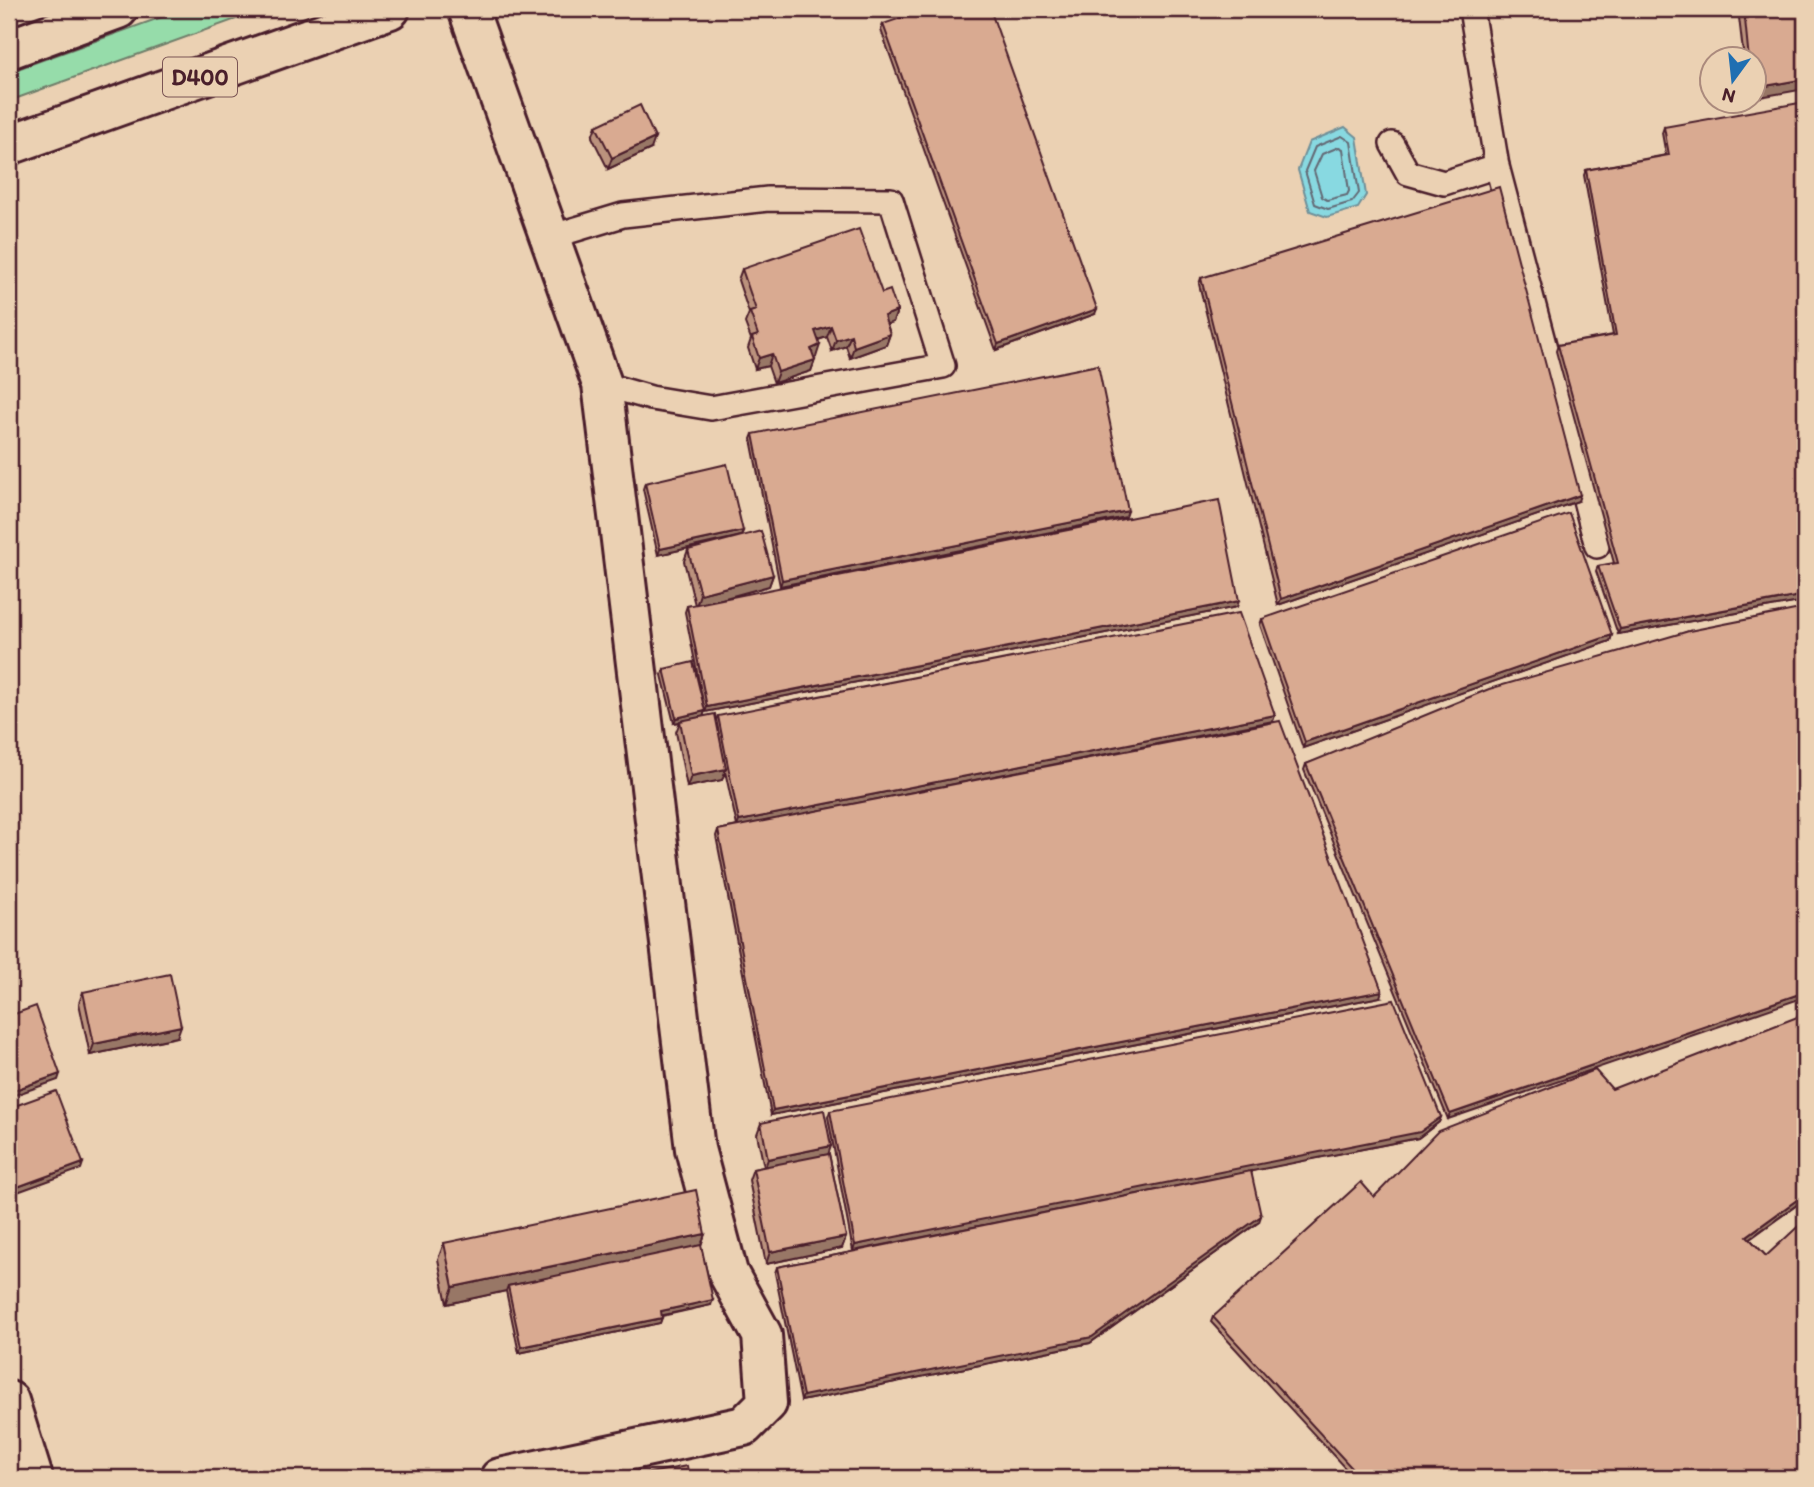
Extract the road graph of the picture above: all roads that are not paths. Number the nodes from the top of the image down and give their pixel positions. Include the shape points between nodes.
1 (118, 9) edge
2 (390, 9) edge
3 (468, 9) edge
4 (1471, 9) edge
5 (9, 49) edge
6 (1392, 144) dead end
7 (9, 145) edge
8 (1497, 166) junction
9 (550, 237) junction
10 (602, 384) junction
11 (1597, 546) dead end
12 (9, 1401) edge
13 (33, 1478) edge
14 (500, 1478) edge

1 - 5 main road
2 - 7 main road, D400
3 - 9 main road
4 - 8 lane
6 - 8 lane via 1408,173 1444,183
8 - 11 lane
9 - 10 main road
9 - 10 lane via 623,215 768,199 891,200 943,366 711,408
10 - 14 main road via 695,1149 728,1273 762,1335 767,1403 744,1426
12 - 13 main road

